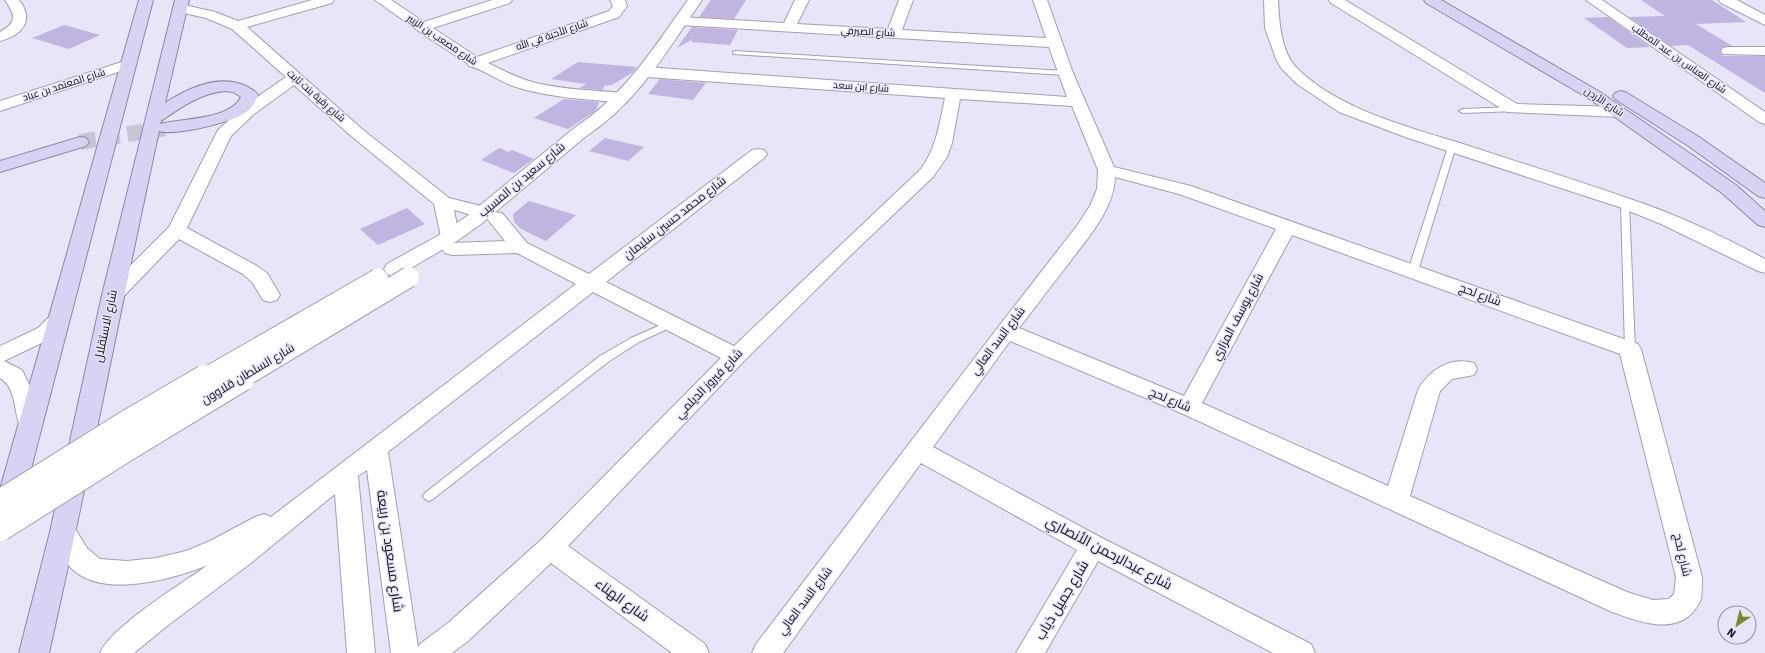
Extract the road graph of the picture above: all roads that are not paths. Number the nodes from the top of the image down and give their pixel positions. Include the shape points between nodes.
1 (12, 0) edge
2 (146, 0) edge
3 (328, 0) edge
4 (382, 0) edge
5 (505, 0) edge
6 (617, 0) edge
7 (695, 0) edge
8 (802, 0) edge
9 (906, 0) edge
10 (1040, 0) edge
11 (1271, 0) edge
12 (1336, 0) edge
13 (1431, 0) edge
14 (1454, 0) edge
15 (1593, 0) edge
16 (1726, 0) edge
17 (1609, 5) edge
18 (179, 12) edge
19 (212, 15) junction
20 (680, 21) junction
21 (1765, 22) edge
22 (237, 26) junction
23 (423, 27) junction
24 (788, 28) junction
25 (894, 34) junction
26 (0, 37) edge
27 (1056, 43) junction
28 (1728, 51) dead end
29 (1765, 51) edge
30 (736, 53) dead end
31 (474, 63) junction
32 (128, 64) junction
33 (646, 72) junction
34 (1065, 73) junction
35 (295, 78) junction
36 (953, 94) junction
37 (622, 98) junction
38 (1076, 102) junction
39 (0, 106) edge
40 (1513, 109) junction
41 (1463, 111) dead end
42 (1619, 112) junction
43 (1765, 119) edge
44 (80, 142) tunnel mouth
45 (1452, 146) junction
46 (758, 154) dead end
47 (0, 167) edge
48 (1107, 170) junction
49 (1765, 192) edge
50 (442, 202) junction
51 (1625, 203) junction
52 (1765, 204) edge
53 (1746, 205) junction
54 (489, 215) junction
55 (1765, 221) edge
56 (1287, 227) junction
57 (177, 230) junction
58 (451, 243) junction
59 (520, 247) junction
60 (148, 259) junction
61 (120, 265) junction
62 (1765, 267) edge
63 (1413, 271) junction
64 (402, 273) junction
65 (592, 283) junction
66 (270, 294) dead end
67 (113, 295) junction
68 (59, 319) junction
69 (672, 324) junction
70 (1006, 331) junction
71 (1630, 349) junction
72 (0, 355) edge
73 (736, 356) junction
74 (0, 368) edge
75 (1466, 370) dead end
76 (1189, 407) junction
77 (30, 425) junction
78 (376, 450) junction
79 (918, 450) junction
80 (346, 473) junction
81 (429, 496) dead end
82 (1396, 502) junction
83 (0, 503) edge
84 (302, 506) junction
85 (0, 528) edge
86 (63, 532) junction
87 (0, 537) edge
88 (1093, 546) junction
89 (550, 548) junction
90 (1296, 652) edge
91 (34, 653) edge
92 (114, 653) edge
93 (361, 653) edge
94 (405, 653) edge
95 (430, 653) edge
96 (695, 653) edge
97 (766, 653) edge
98 (1030, 653) edge

1 - 26 street via 22,16 19,25 7,35
2 - 32 highway
3 - 22 street
4 - 23 street, شارع مصعب بن الزبير
5 - 23 street
6 - 31 street, شارع الأحبة في الله via 620,6 614,14
7 - 20 street, شارع سعيد بن المسيب
8 - 24 street
9 - 25 street
10 - 27 street, شارع السد العالي
11 - 45 street via 1272,28 1282,59 1302,81 1345,109
12 - 40 street
13 - 42 highway, شارع الأردن
14 - 49 highway, شارع الأردن via 1566,62 1673,128
15 - 17 street, شارع العباس بن عبد المطلب
16 - 21 street
17 - 43 street, شارع العباس بن عبد المطلب
18 - 19 street, شارع رقية بنت ثابت
18 - 19 street via 183,22
18 - 61 highway, شارع الاستقلال via 159,123
19 - 22 street, شارع رقية بنت ثابت
20 - 24 street, شارع الصيرفي
20 - 33 street, شارع سعيد بن المسيب
22 - 35 street, شارع رقية بنت ثابت
23 - 31 street, شارع مصعب بن الزبير
24 - 25 street, شارع الصيرفي
25 - 27 street, شارع الصيرفي
27 - 34 street, شارع السد العالي
28 - 29 street
30 - 34 lane
31 - 37 street, شارع مصعب بن الزبير via 520,83 543,89
32 - 39 street, شارع المعتمد بن عباد
32 - 68 highway
33 - 36 street, شارع ابن سعد
33 - 37 street, شارع سعيد بن المسيب
34 - 38 street, شارع السد العالي
35 - 50 street, شارع رقية بنت ثابت
35 - 57 street via 249,110 224,134
36 - 38 street, شارع ابن سعد
36 - 73 street, شارع فيروز الديلمي via 944,143 927,173
37 - 54 street, شارع سعيد بن المسيب via 596,124 578,133
38 - 48 street, شارع السد العالي
40 - 41 lane
40 - 42 street
42 - 53 highway, شارع الأردن via 1729,189
44 - 47 highway
45 - 51 street
45 - 63 lane
46 - 65 street, شارع محمد حسين سليمان
48 - 56 street, شارع لحج via 1185,190
48 - 70 street, شارع السد العالي via 1106,189 1084,230
50 - 54 street, شارع رقية بنت ثابت
50 - 58 street
51 - 62 street via 1668,220
51 - 71 lane
52 - 53 highway
53 - 55 highway, شارع الأردن
54 - 58 street, شارع السلطان قلاوون
54 - 59 street
56 - 63 street, شارع لحج
56 - 76 street, شارع يوسف المزاري
57 - 60 street
57 - 66 street via 250,270 260,278
58 - 59 street
58 - 64 street, شارع السلطان قلاوون
59 - 65 street
60 - 61 street via 134,266
60 - 67 street
61 - 67 highway, شارع الاستقلال
63 - 71 street, شارع لحج
64 - 83 street, شارع السلطان قلاوون, bridge via 128,423
64 - 85 street, شارع السلطان قلاوون, bridge
65 - 69 street
65 - 78 street, شارع محمد حسين سليمان
67 - 86 highway, شارع الاستقلال
68 - 72 street via 45,333
68 - 77 highway
69 - 73 street
69 - 81 lane via 635,340 604,359
70 - 76 street, شارع لحج
70 - 79 street, شارع السد العالي
71 - 82 street, شارع لحج via 1689,577 1687,599 1676,611 1653,612 1622,603
73 - 89 street, شارع فيروز الديلمي
74 - 77 street via 14,376 25,398
75 - 82 street via 1446,372 1436,378 1429,390
76 - 82 street, شارع لحج
77 - 87 highway
78 - 80 street, شارع محمد حسين سليمان
78 - 94 street, شارع مسعود بن ربيعة
79 - 88 street, شارع عبدالرحمن الأنصاري
79 - 97 street, شارع السد العالي
80 - 84 street, شارع محمد حسين سليمان
80 - 93 street
84 - 86 street via 223,548 160,570 114,573 90,567 79,558
84 - 92 street via 239,558 145,625
86 - 91 highway, شارع الاستقلال
88 - 90 street, شارع عبدالرحمن الأنصاري
88 - 98 street, شارع جميل ذياب
89 - 95 street, شارع فيروز الديلمي via 458,632
89 - 96 street, شارع الهناء

